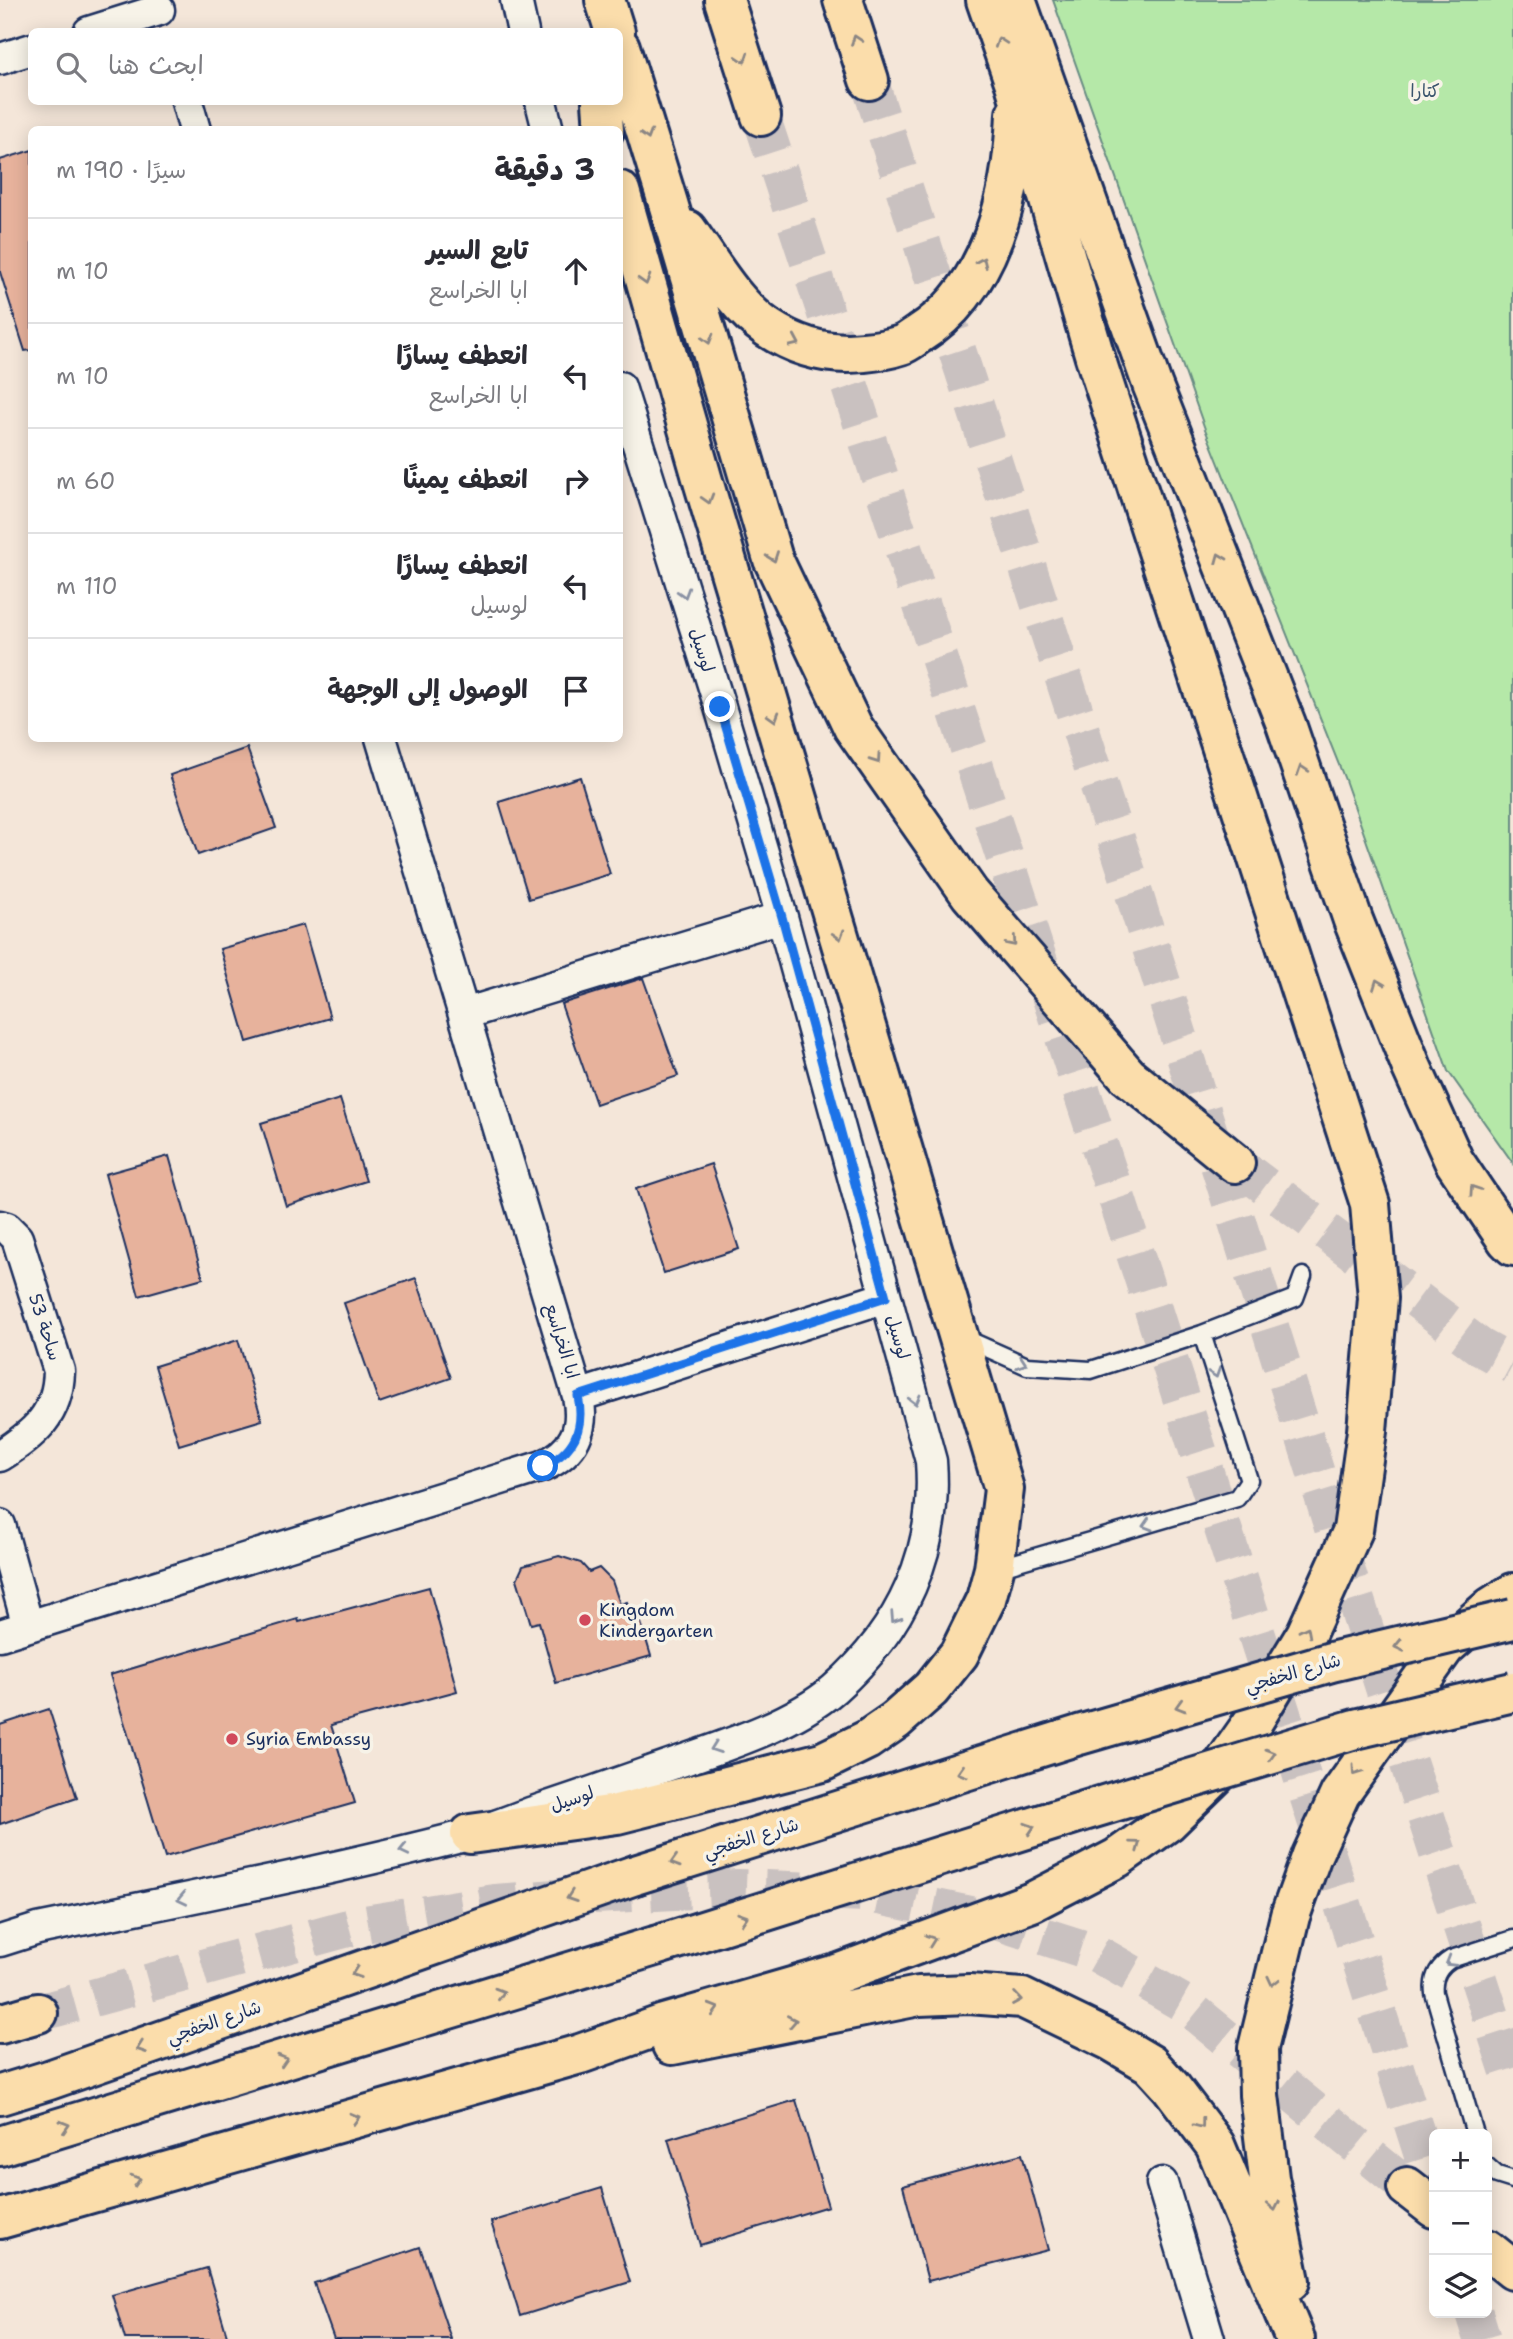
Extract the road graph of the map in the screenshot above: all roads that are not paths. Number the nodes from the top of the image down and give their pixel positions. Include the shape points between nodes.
1 (516, 0) edge
2 (594, 0) edge
3 (605, 0) edge
4 (724, 0) edge
5 (843, 0) edge
6 (986, 0) edge
7 (1016, 0) edge
8 (160, 14) edge
9 (105, 28) edge
10 (522, 28) edge
11 (596, 28) edge
12 (614, 28) edge
13 (28, 50) edge
14 (623, 57) edge
15 (0, 59) edge
16 (869, 80) tunnel mouth
17 (1015, 84) junction
18 (188, 105) edge
19 (542, 105) edge
20 (602, 105) edge
21 (761, 116) tunnel mouth
22 (194, 126) edge
23 (547, 126) edge
24 (604, 126) edge
25 (623, 201) edge
26 (668, 203) junction
27 (623, 397) edge
28 (382, 742) edge
29 (782, 917) junction
30 (464, 1014) junction
31 (1235, 1164) tunnel mouth
32 (0, 1226) edge
33 (1513, 1246) edge
34 (1303, 1276) dead end
35 (886, 1297) junction
36 (1202, 1334) junction
37 (960, 1336) junction
38 (578, 1396) junction
39 (0, 1456) edge
40 (0, 1525) edge
41 (994, 1569) junction
42 (1513, 1593) edge
43 (1513, 1619) edge
44 (14, 1630) edge
45 (1513, 1692) edge
46 (470, 1834) junction
47 (1513, 1939) edge
48 (0, 1941) edge
49 (38, 2013) tunnel mouth
50 (0, 2024) edge
51 (580, 2054) junction
52 (0, 2095) edge
53 (1474, 2129) edge
54 (0, 2146) edge
55 (1492, 2170) edge
56 (1513, 2180) edge
57 (1162, 2183) dead end
58 (0, 2219) edge
59 (1492, 2253) edge
60 (1513, 2270) edge
61 (1209, 2339) edge
62 (1295, 2339) edge
63 (1301, 2339) edge

1 - 10 street
2 - 11 highway
3 - 12 highway
4 -> 21 highway
16 -> 5 highway
17 -> 6 highway
33 -> 7 highway via 1454,1161 1412,1068 1353,920 1286,724 1152,384
8 - 9 street
13 - 15 street
14 -> 26 highway
26 -> 17 highway via 733,293 767,327 825,353 902,345 933,326 958,302 977,273 1004,203 1014,149
51 -> 17 highway via 850,1969 1032,1902 1117,1858 1168,1822 1216,1775 1306,1634 1353,1530 1378,1298 1370,1204 1095,357
18 - 22 street
19 - 23 street
20 - 24 highway
25 -> 37 highway
26 -> 31 highway via 773,559 853,727 970,894 1128,1076
27 -> 29 street, لوسيل
28 - 30 street, ابا الخراسع
29 - 30 street
29 - 35 street, لوسيل
30 - 38 street, ابا الخراسع
32 - 39 street, ساحة 53 via 17,1238 59,1371 59,1392 48,1416
34 - 36 lane via 1295,1298
35 - 38 street
35 -> 46 street, لوسيل via 931,1461 933,1487 917,1573 901,1611 873,1651 832,1691 791,1718
37 -> 36 lane via 1027,1366 1091,1370
36 -> 41 lane via 1249,1480 1237,1498
37 - 41 highway via 1004,1489
38 - 44 street, ابا الخراسع via 582,1415 575,1440 543,1466
40 - 44 street
41 - 46 highway via 986,1599 959,1654 931,1689 867,1740 822,1762 617,1814
42 -> 63 highway via 1445,1647 1340,1794 1290,1916 1258,2048 1259,2095 1269,2178
43 -> 52 highway, شارع الخفجي, bridge via 1331,1662 1093,1731 635,1875
54 -> 45 highway, bridge via 1355,1729
46 -> 48 street
47 -> 53 lane via 1451,1959 1433,1982
49 - 50 highway
58 -> 51 highway
51 -> 62 highway via 669,2046 919,1996 1022,1998 1150,2063 1171,2087 1215,2145
55 - 56 lane
57 - 61 street
59 - 60 highway

